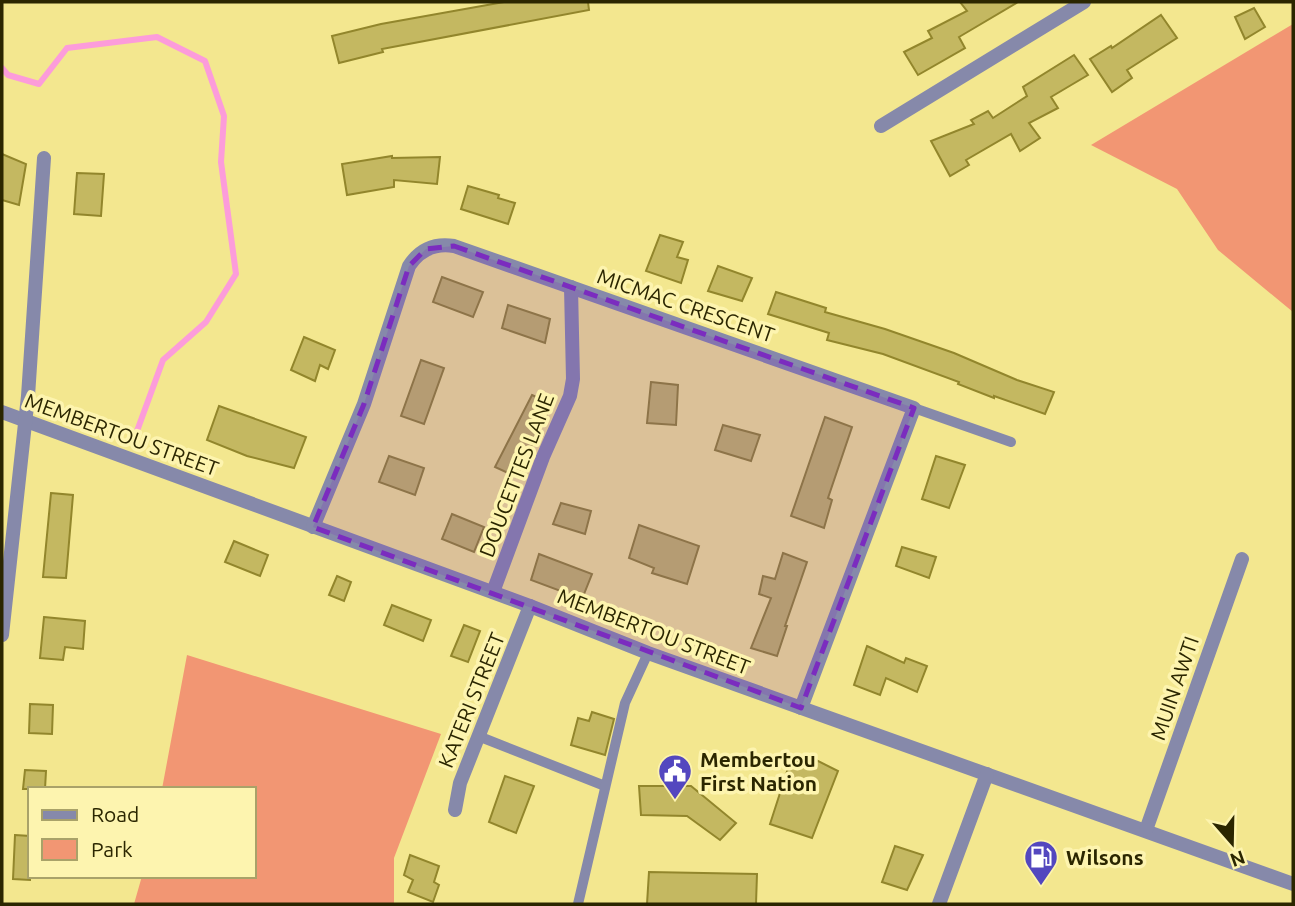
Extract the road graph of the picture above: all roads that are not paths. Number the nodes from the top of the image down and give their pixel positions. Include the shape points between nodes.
1 (1084, 2) edge
2 (881, 126) dead end
3 (44, 159) dead end
4 (571, 287) junction
5 (914, 408) junction
6 (2, 412) edge
7 (25, 420) junction
8 (1010, 442) dead end
9 (313, 527) junction
10 (1242, 559) dead end
11 (493, 592) junction
12 (530, 606) junction
13 (2, 635) edge
14 (648, 653) junction
15 (801, 708) junction
16 (478, 736) junction
17 (987, 774) junction
18 (605, 786) junction
19 (455, 810) dead end
20 (1146, 830) junction
21 (1293, 884) edge
22 (578, 904) edge
23 (939, 904) edge

1 - 2 street
3 - 7 street
4 - 5 street, MICMAC CRESCENT
4 - 9 street, MICMAC CRESCENT via 454,246 437,245 421,252 410,266 363,404
4 - 11 street, DOUCETTES LANE via 570,396
5 - 8 lane
5 - 15 street
6 - 7 street, MEMBERTOU STREET
7 - 9 street, MEMBERTOU STREET
7 - 13 street
9 - 11 street, MEMBERTOU STREET
10 - 20 street, MUIN AWTI
11 - 12 street, MEMBERTOU STREET
12 - 14 street, MEMBERTOU STREET
12 - 16 street, KATERI STREET
14 - 15 street, MEMBERTOU STREET
14 - 18 lane via 625,703
15 - 17 street, MEMBERTOU STREET
16 - 18 lane
16 - 19 street, KATERI STREET
17 - 20 street, MEMBERTOU STREET
17 - 23 street
18 - 22 lane
20 - 21 street, MEMBERTOU STREET

